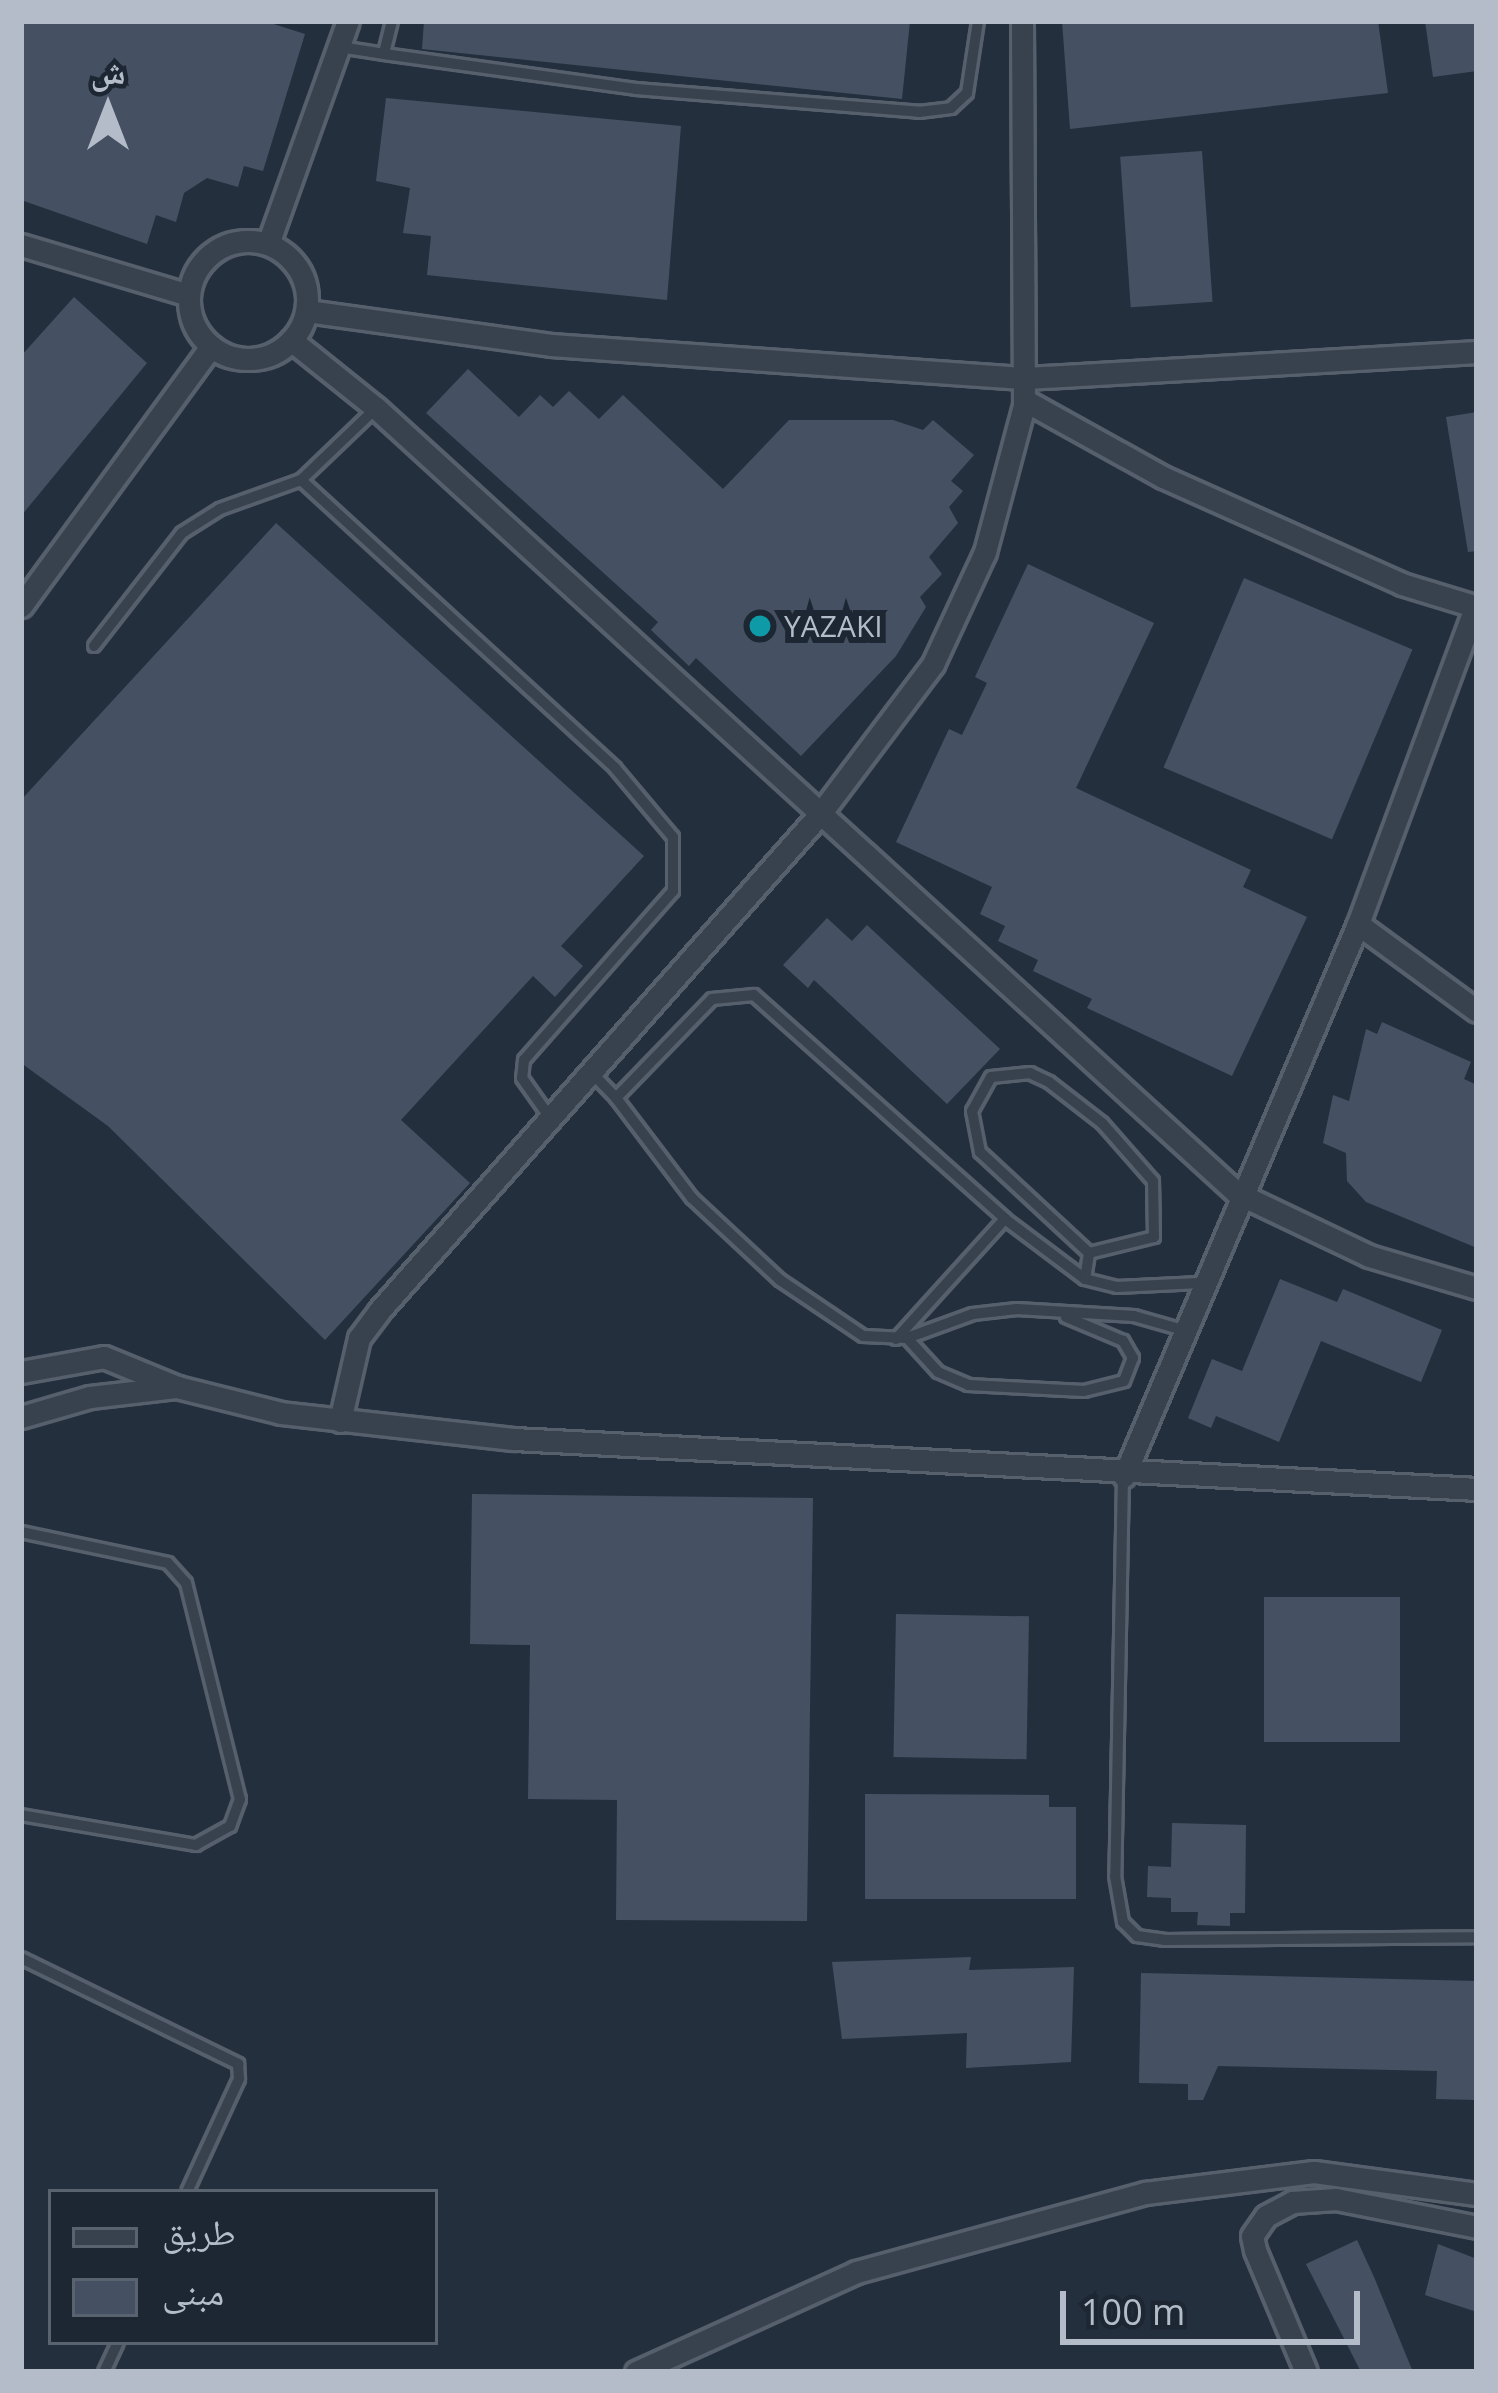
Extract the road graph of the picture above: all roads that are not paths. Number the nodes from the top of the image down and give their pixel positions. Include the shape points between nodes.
1 (348, 21) edge
2 (392, 21) edge
3 (978, 21) edge
4 (1022, 21) edge
5 (340, 47) junction
6 (384, 54) junction
7 (268, 244) junction
8 (21, 245) edge
9 (189, 295) junction
10 (307, 311) junction
11 (291, 340) junction
12 (212, 346) junction
13 (1477, 352) edge
14 (1025, 389) junction
15 (376, 408) junction
16 (301, 480) junction
17 (21, 606) edge
18 (1476, 607) edge
19 (94, 646) dead end
20 (820, 814) junction
21 (1358, 924) junction
22 (1477, 1011) edge
23 (591, 1072) junction
24 (616, 1099) junction
25 (551, 1119) junction
26 (1238, 1193) junction
27 (1005, 1219) junction
28 (1089, 1253) junction
29 (1084, 1279) junction
30 (1200, 1283) junction
31 (1477, 1288) edge
32 (1060, 1315) junction
33 (1184, 1330) junction
34 (901, 1339) junction
35 (21, 1372) edge
36 (177, 1387) junction
37 (21, 1417) edge
38 (340, 1421) junction
39 (1124, 1476) junction
40 (1477, 1489) edge
41 (21, 1532) edge
42 (21, 1815) edge
43 (1477, 1937) edge
44 (21, 1958) edge
45 (188, 2189) edge
46 (1477, 2194) edge
47 (1477, 2228) edge
48 (636, 2372) edge
49 (1306, 2372) edge

1 - 5 street
2 - 6 lane
3 - 6 lane via 967,92 939,111 775,103
4 - 14 street
5 - 6 lane
5 - 7 street
7 - 9 street via 227,244 210,255
7 - 10 street via 304,278
8 - 9 street
9 - 12 street via 197,330
10 - 11 street
10 - 14 street via 573,347
11 - 12 street via 252,358
11 - 15 street
12 - 17 street
13 - 14 street
14 - 18 street via 1163,477 1402,584
14 - 20 street via 985,552 933,664
15 - 16 lane
15 - 20 street
16 - 19 lane via 220,509 182,533
16 - 25 lane via 615,768 674,837 673,891 524,1060 522,1078
18 - 21 street
20 - 23 street
20 - 26 street
21 - 22 street
21 - 26 street
23 - 24 lane
23 - 25 street
24 - 27 lane via 712,999 754,995
24 - 34 lane via 666,1171 780,1280 848,1329
25 - 38 street via 359,1338
26 - 30 street
26 - 31 street via 1369,1256
27 - 29 lane
27 - 34 lane
28 - 28 lane via 1154,1237 1146,1168 1049,1082 1030,1073 991,1077 972,1111 980,1152
28 - 29 lane
29 - 30 lane via 1117,1287
30 - 33 street
32 - 33 lane via 1134,1316
32 - 34 lane via 997,1310
32 - 34 lane via 1123,1341 1133,1358 1124,1381 1084,1390 968,1385 938,1372
33 - 39 street
35 - 36 street via 104,1357
36 - 37 street via 90,1397
36 - 38 street
38 - 39 street
39 - 40 street
39 - 43 lane via 1115,1854 1123,1922 1137,1936 1164,1940
41 - 42 lane via 168,1563 186,1583 240,1798 230,1826 196,1845
44 - 45 lane via 238,2064 239,2079
46 - 48 street via 1314,2172 1145,2193 856,2272
47 - 49 street via 1336,2199 1292,2202 1266,2216 1252,2236 1255,2251

